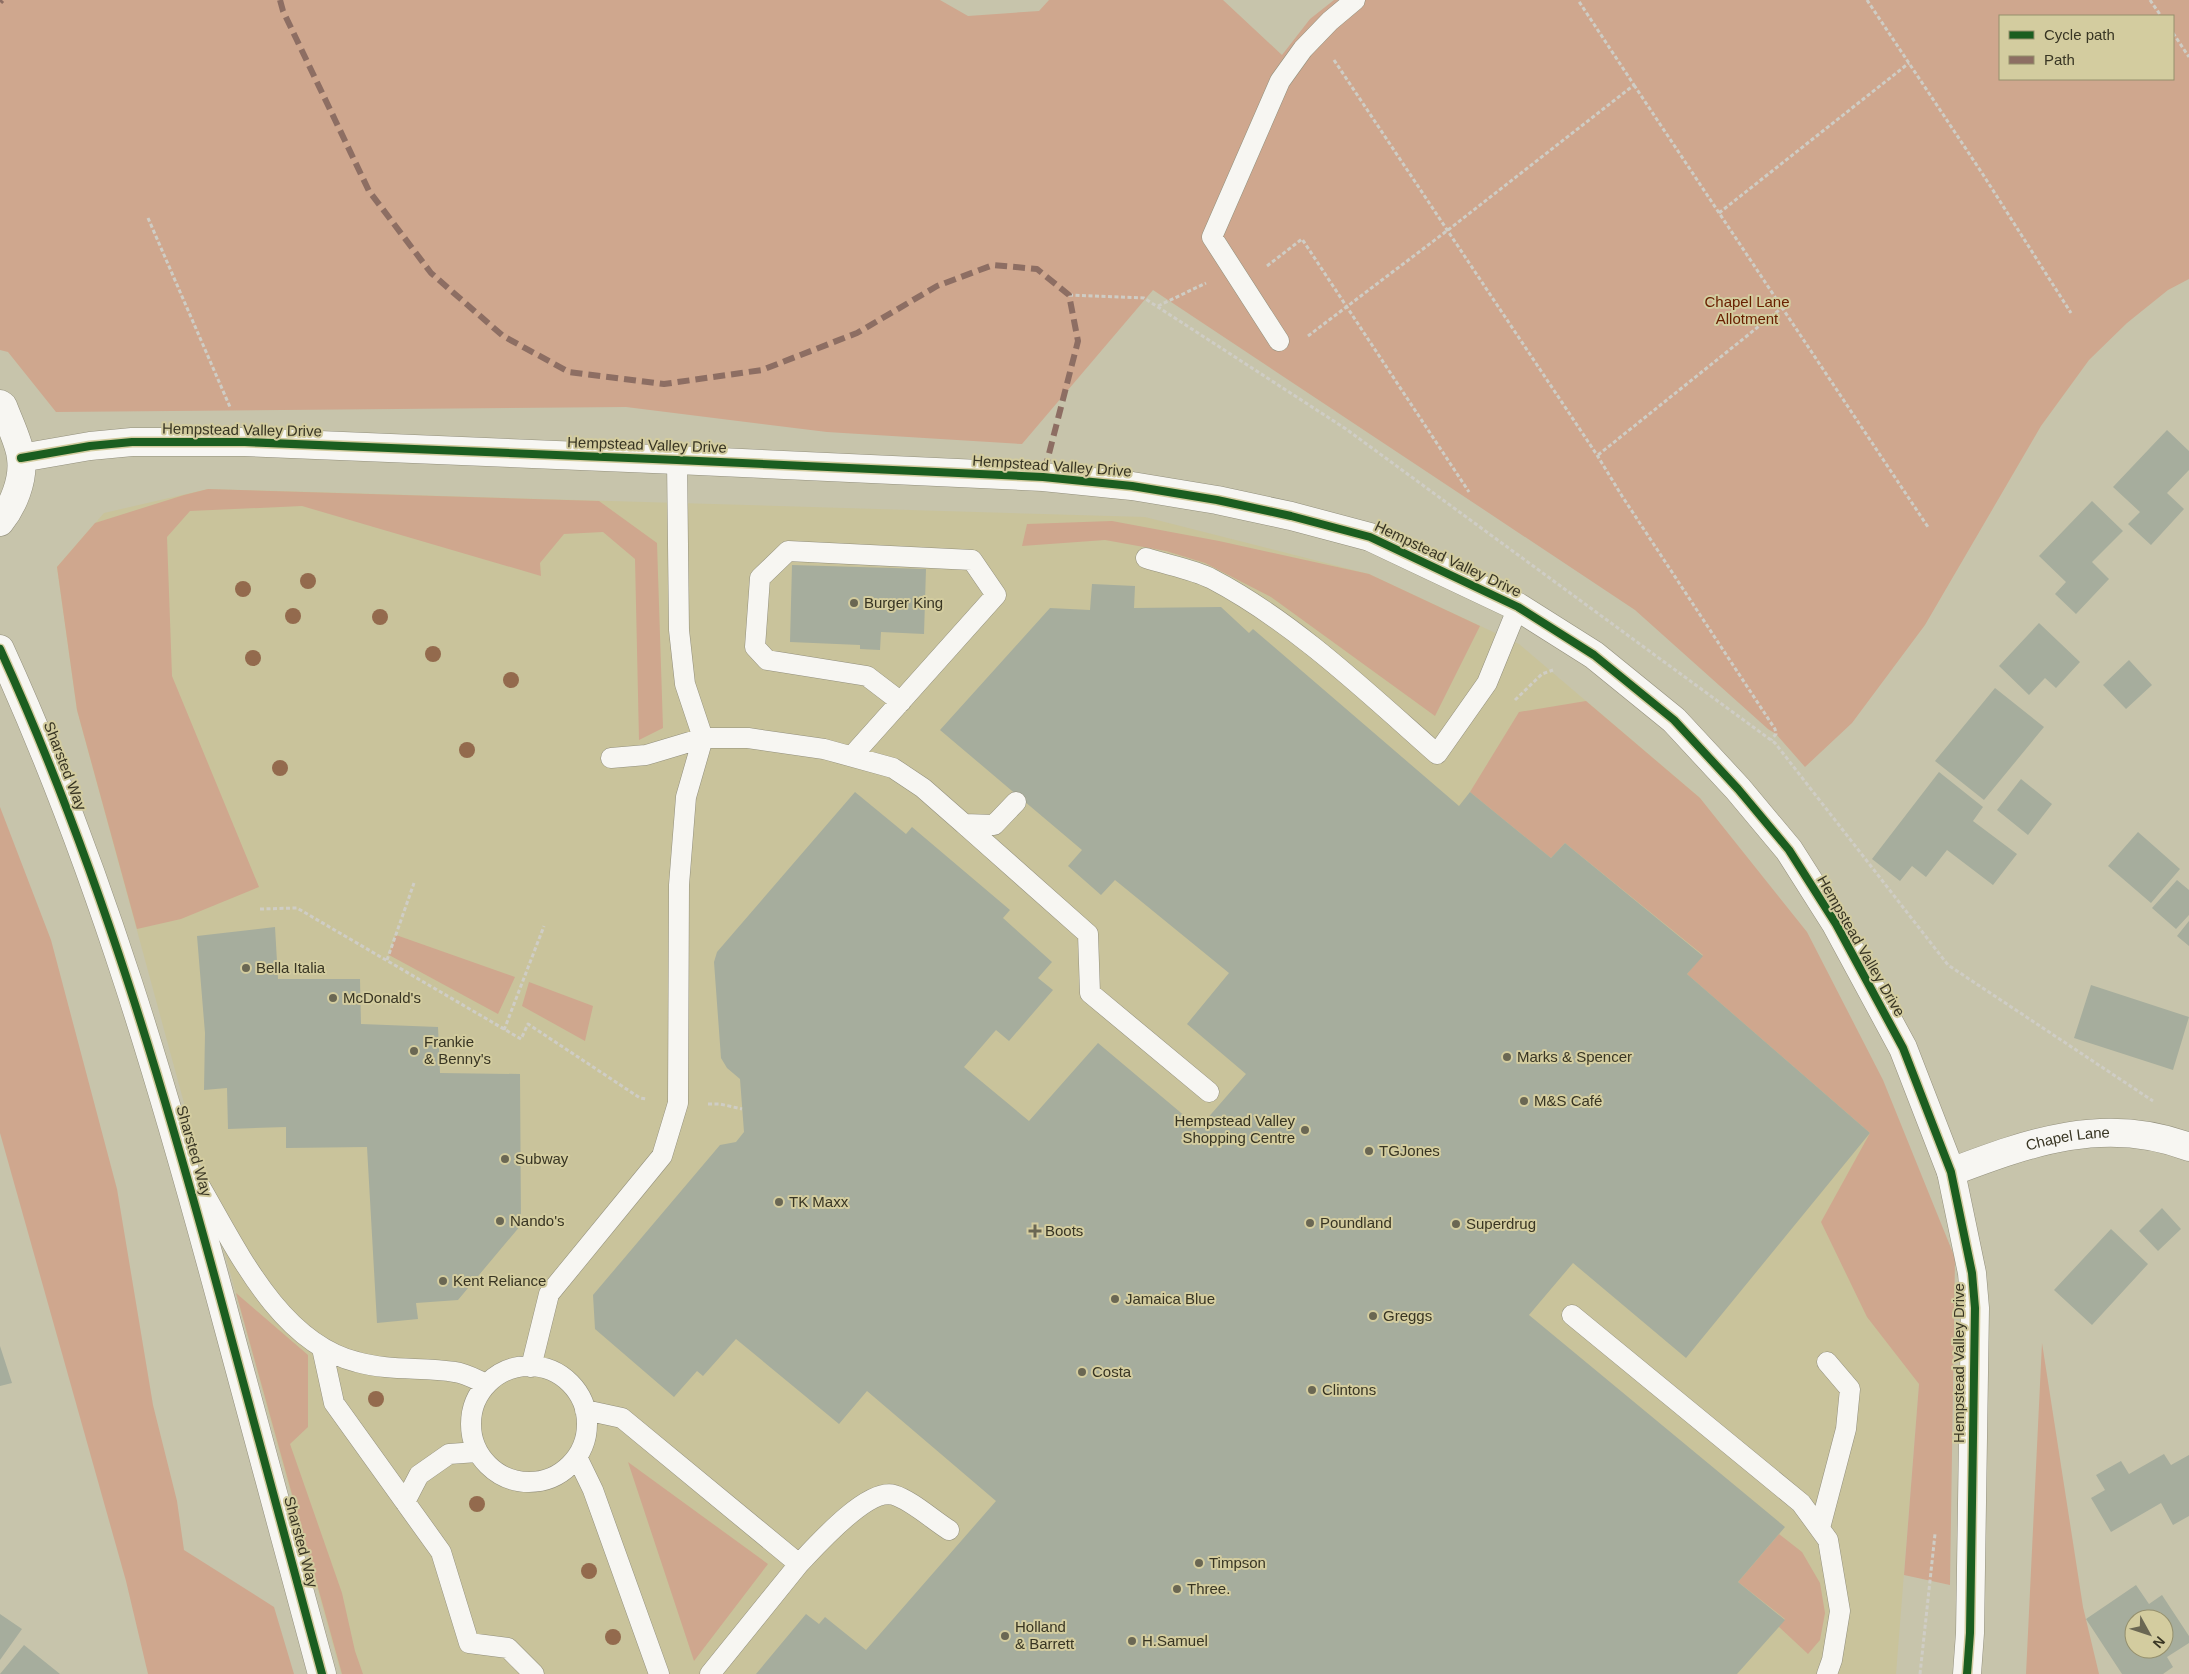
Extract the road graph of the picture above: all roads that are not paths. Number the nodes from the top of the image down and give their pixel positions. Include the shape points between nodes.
1 (1355, 0) edge
2 (1279, 341) road end
3 (0, 404) edge
4 (21, 458) junction
5 (677, 460) junction
6 (0, 522) edge
7 (1146, 558) dead end
8 (1518, 607) junction
9 (0, 649) edge
10 (901, 702) junction
11 (703, 738) junction
12 (852, 756) junction
13 (611, 758) dead end
14 (1016, 802) dead end
15 (964, 824) junction
16 (1209, 1092) dead end
17 (2189, 1147) edge
18 (182, 1157) junction
19 (1951, 1172) junction
20 (1572, 1315) dead end
21 (322, 1348) junction
22 (1827, 1362) dead end
23 (531, 1366) junction
24 (486, 1384) junction
25 (585, 1410) junction
26 (477, 1452) junction
27 (577, 1457) junction
28 (405, 1502) junction
29 (1820, 1528) junction
30 (949, 1530) dead end
31 (799, 1564) junction
32 (322, 1674) edge
33 (534, 1674) edge
34 (659, 1674) edge
35 (710, 1674) edge
36 (1826, 1674) edge
37 (1967, 1674) edge

1 - 2 lane via 1303,49 1280,81 1212,237
3 - 4 street
4 - 5 street, Hempstead Valley Drive via 132,442 245,442
4 - 6 street via 11,509
5 - 8 street, Hempstead Valley Drive via 1044,477 1132,486 1217,500 1370,537
5 - 11 lane via 679,630 685,684
7 - 8 lane via 1210,578 1268,614 1347,674 1437,754 1487,683
8 - 19 street, Hempstead Valley Drive via 1594,655 1674,720 1789,850 1836,924 1903,1048
9 - 18 street, Sharsted Way via 60,788 134,998
10 - 10 lane via 867,676 767,660 755,647 760,578 788,551 972,560 996,595
10 - 12 lane
11 - 12 lane via 748,738
11 - 13 lane via 646,756
11 - 23 lane via 686,797 679,885 678,1103 662,1156 549,1294
12 - 15 lane via 893,768 923,788
14 - 15 lane via 994,825
15 - 16 lane via 1088,934 1090,993
17 - 19 street, Chapel Lane via 2131,1132 2102,1131 1998,1154
18 - 21 lane via 279,1313
18 - 32 street, Sharsted Way
19 - 37 street, Hempstead Valley Drive via 1972,1273 1975,1308
20 - 29 lane via 1801,1503
21 - 24 lane via 355,1362 390,1369 456,1372
21 - 28 lane via 334,1403
22 - 29 lane via 1850,1389 1846,1430
23 - 24 lane via 518,1366 503,1372
23 - 25 lane via 539,1366 562,1377 573,1386
24 - 26 lane via 474,1404 470,1424
25 - 27 lane via 586,1438
25 - 31 lane via 622,1418
26 - 27 lane via 492,1470 516,1482 540,1482 553,1478
26 - 28 lane via 449,1454 419,1475
27 - 34 lane via 593,1490
28 - 33 lane via 441,1552 469,1643 508,1648
29 - 36 lane via 1828,1540 1840,1611 1832,1660
30 - 31 lane via 904,1500 892,1494 880,1495 842,1521
31 - 35 lane

